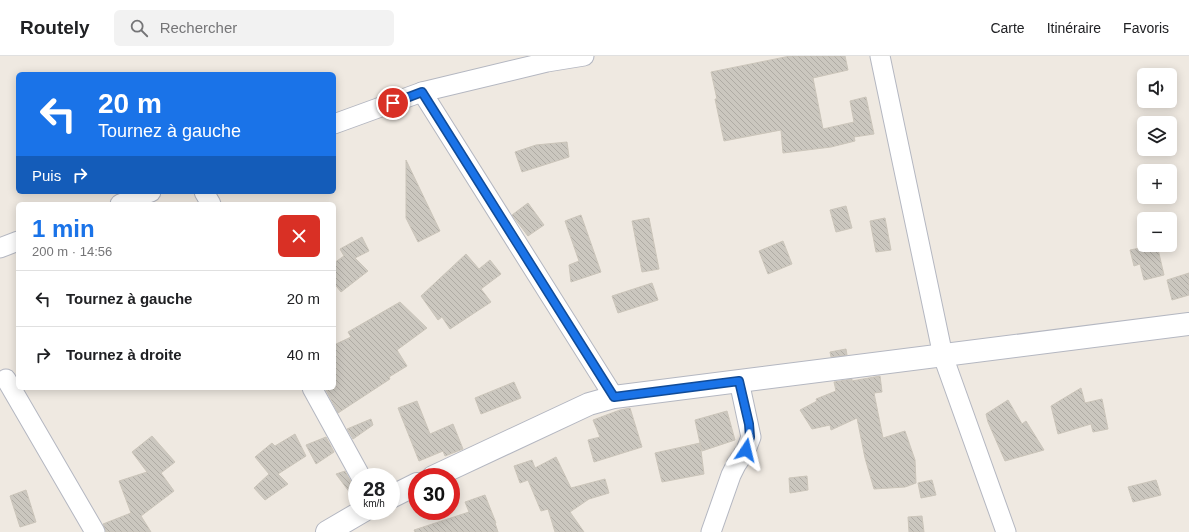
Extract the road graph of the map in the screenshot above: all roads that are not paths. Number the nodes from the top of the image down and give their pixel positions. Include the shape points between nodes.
1 (584, 56) edge
2 (880, 56) edge
3 (422, 92) junction
4 (336, 123) edge
5 (146, 194) edge
6 (125, 202) edge
7 (16, 242) edge
8 (0, 248) edge
9 (1189, 324) edge
10 (943, 356) junction
11 (2, 379) edge
12 (739, 381) junction
13 (313, 390) edge
14 (614, 397) junction
15 (356, 468) edge
16 (452, 468) edge
17 (348, 520) edge
18 (95, 532) edge
19 (327, 532) edge
20 (711, 532) edge
21 (1006, 532) edge

1 - 3 street via 547,62
2 - 10 street
3 - 4 street
3 - 14 street
5 - 6 street
7 - 8 street
9 - 10 street
10 - 12 street
10 - 21 street
11 - 18 street
12 - 14 street
12 - 20 street via 750,437 746,450 731,475
13 - 15 street
14 - 16 street via 589,404
17 - 19 street

